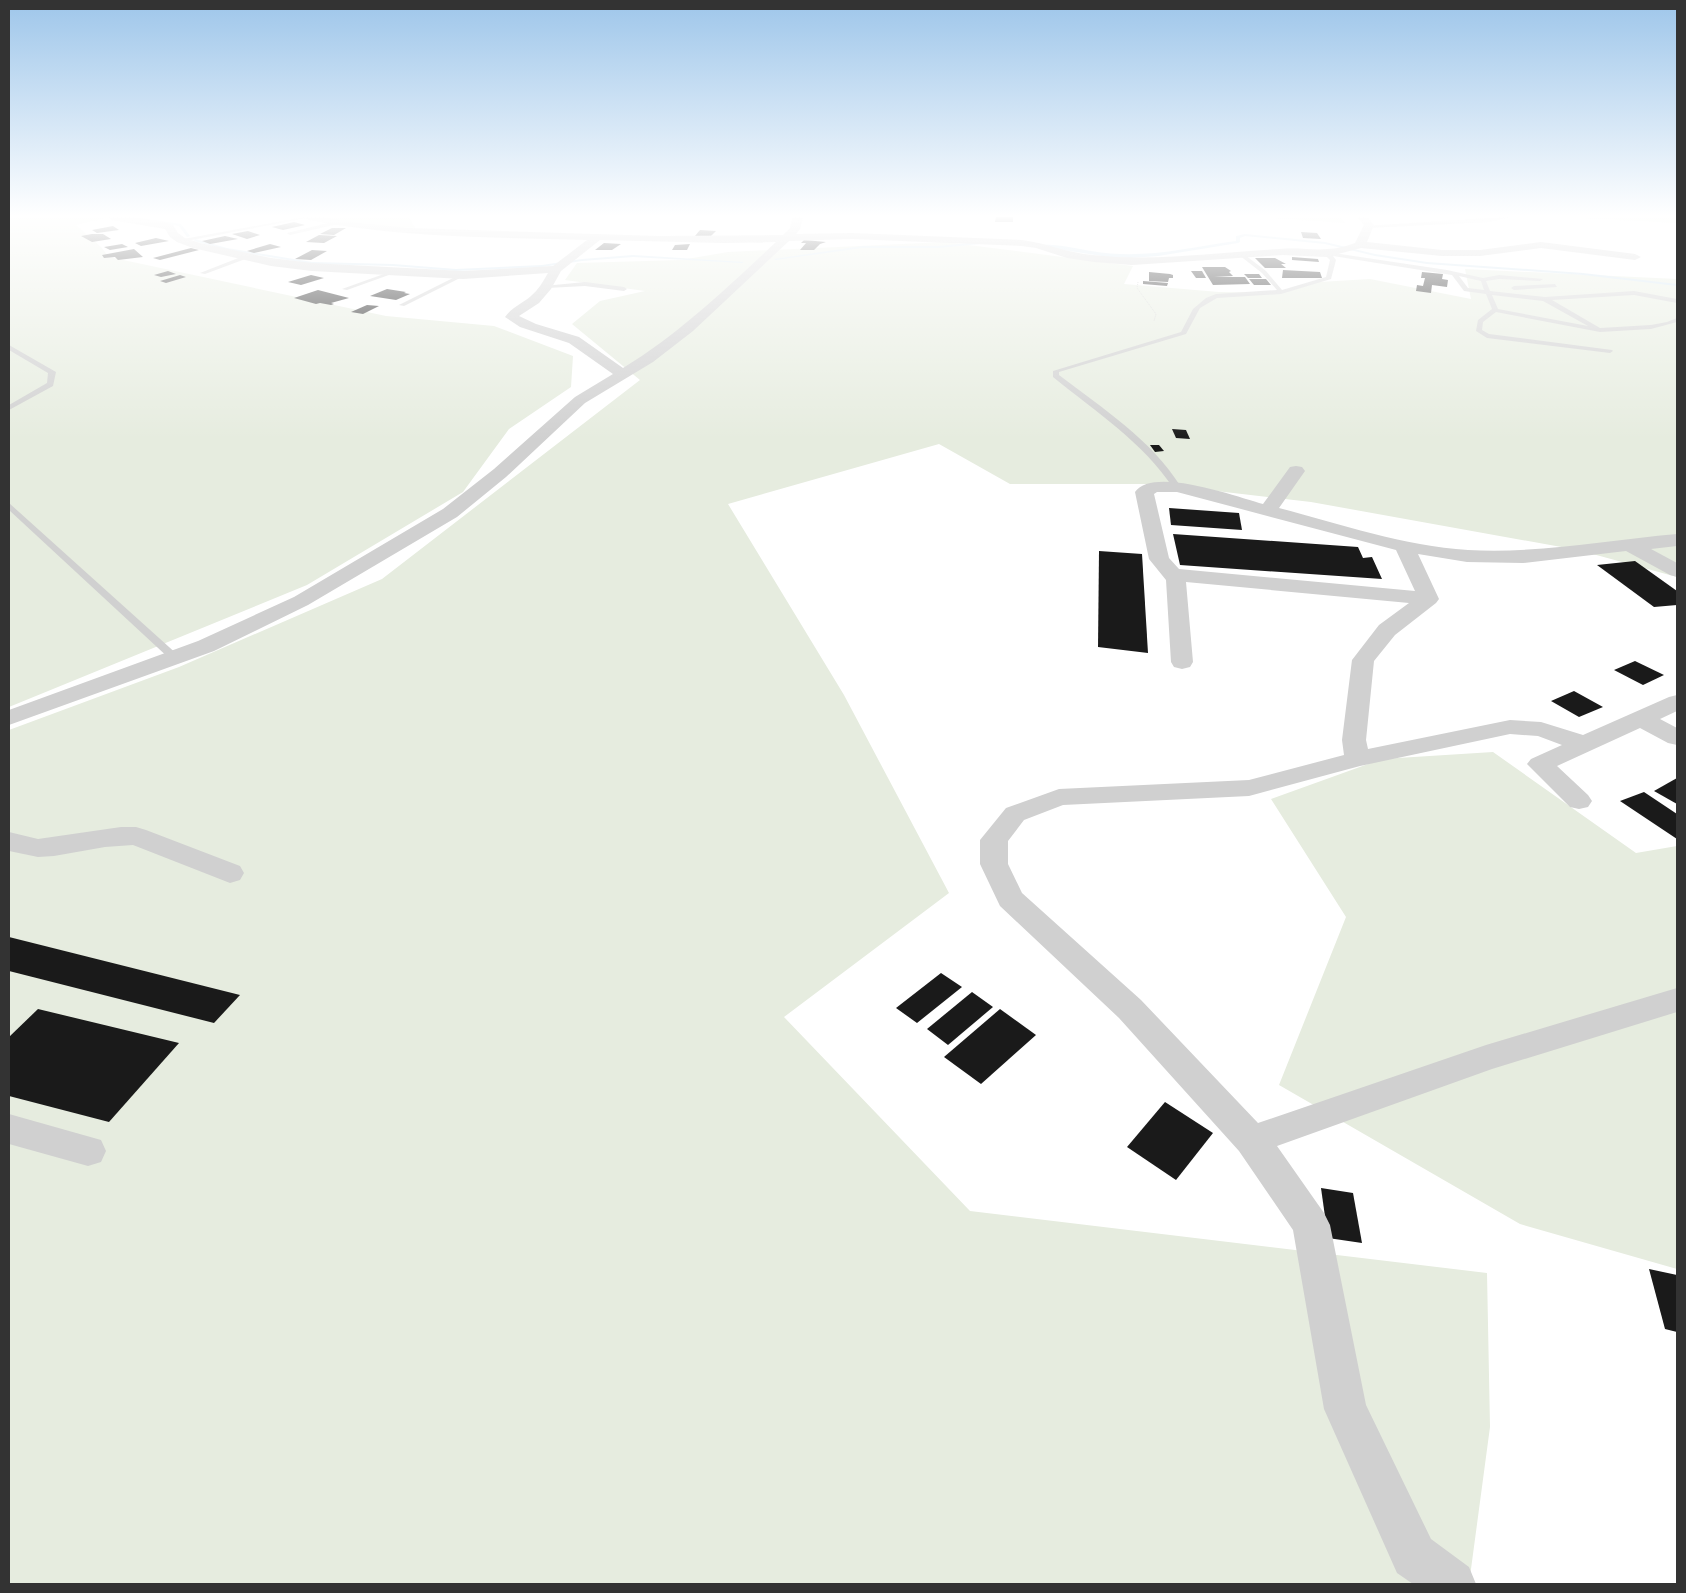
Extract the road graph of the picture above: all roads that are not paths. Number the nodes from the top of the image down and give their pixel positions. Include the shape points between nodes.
1 (430, 291) edge
2 (542, 291) edge
3 (728, 291) edge
4 (1487, 291) edge
5 (1496, 291) edge
6 (1281, 292) edge
7 (1545, 299) junction
8 (1677, 301) edge
9 (402, 305) dead end
10 (1494, 310) junction
11 (1677, 320) edge
12 (1600, 330) junction
13 (9, 347) edge
14 (1610, 352) dead end
15 (622, 374) junction
16 (9, 408) edge
17 (1296, 471) dead end
18 (1177, 486) junction
19 (9, 506) edge
20 (1268, 510) junction
21 (1677, 540) edge
22 (1404, 546) junction
23 (1631, 546) junction
24 (1677, 571) edge
25 (1173, 575) junction
26 (1429, 600) junction
27 (175, 658) junction
28 (1182, 662) dead end
29 (1677, 702) edge
30 (9, 718) edge
31 (1641, 718) junction
32 (1677, 738) edge
33 (1585, 744) junction
34 (1357, 759) junction
35 (1579, 801) dead end
36 (9, 840) edge
37 (230, 873) dead end
38 (1677, 1000) edge
39 (9, 1129) edge
40 (1252, 1140) junction
41 (88, 1152) dead end
42 (1452, 1584) edge

1 - 9 lane
2 - 15 street via 512,317 519,323 580,343
3 - 15 street via 688,328 648,359
4 - 10 lane
5 - 7 lane
6 - 18 lane via 1207,299 1193,309 1184,333 1056,371 1055,376 1135,438 1171,475
7 - 8 lane via 1634,293
7 - 12 lane
10 - 12 lane
10 - 14 lane via 1480,321 1479,331 1487,336
11 - 12 lane via 1651,327
13 - 16 lane via 52,372 50,384
15 - 27 street via 580,400 500,473 450,513 301,601
17 - 20 street
18 - 20 street
18 - 25 street via 1154,487 1144,492 1160,559
19 - 27 lane
20 - 22 street
21 - 23 street
22 - 23 street via 1466,556 1523,557
22 - 26 street
23 - 24 street
25 - 26 street
25 - 28 street via 1176,579
26 - 34 street via 1387,630 1363,660 1354,740
27 - 30 street
29 - 31 street
31 - 32 street
31 - 33 street
33 - 34 street via 1541,729 1510,727
33 - 35 street via 1540,764
34 - 40 street via 1249,788 1059,797 1015,814 994,840 994,864 1010,899 1130,1009
36 - 37 street via 17,846 55,847 123,834 136,836
38 - 40 street via 1486,1058
39 - 41 street
40 - 42 street via 1312,1225 1345,1409 1414,1556

